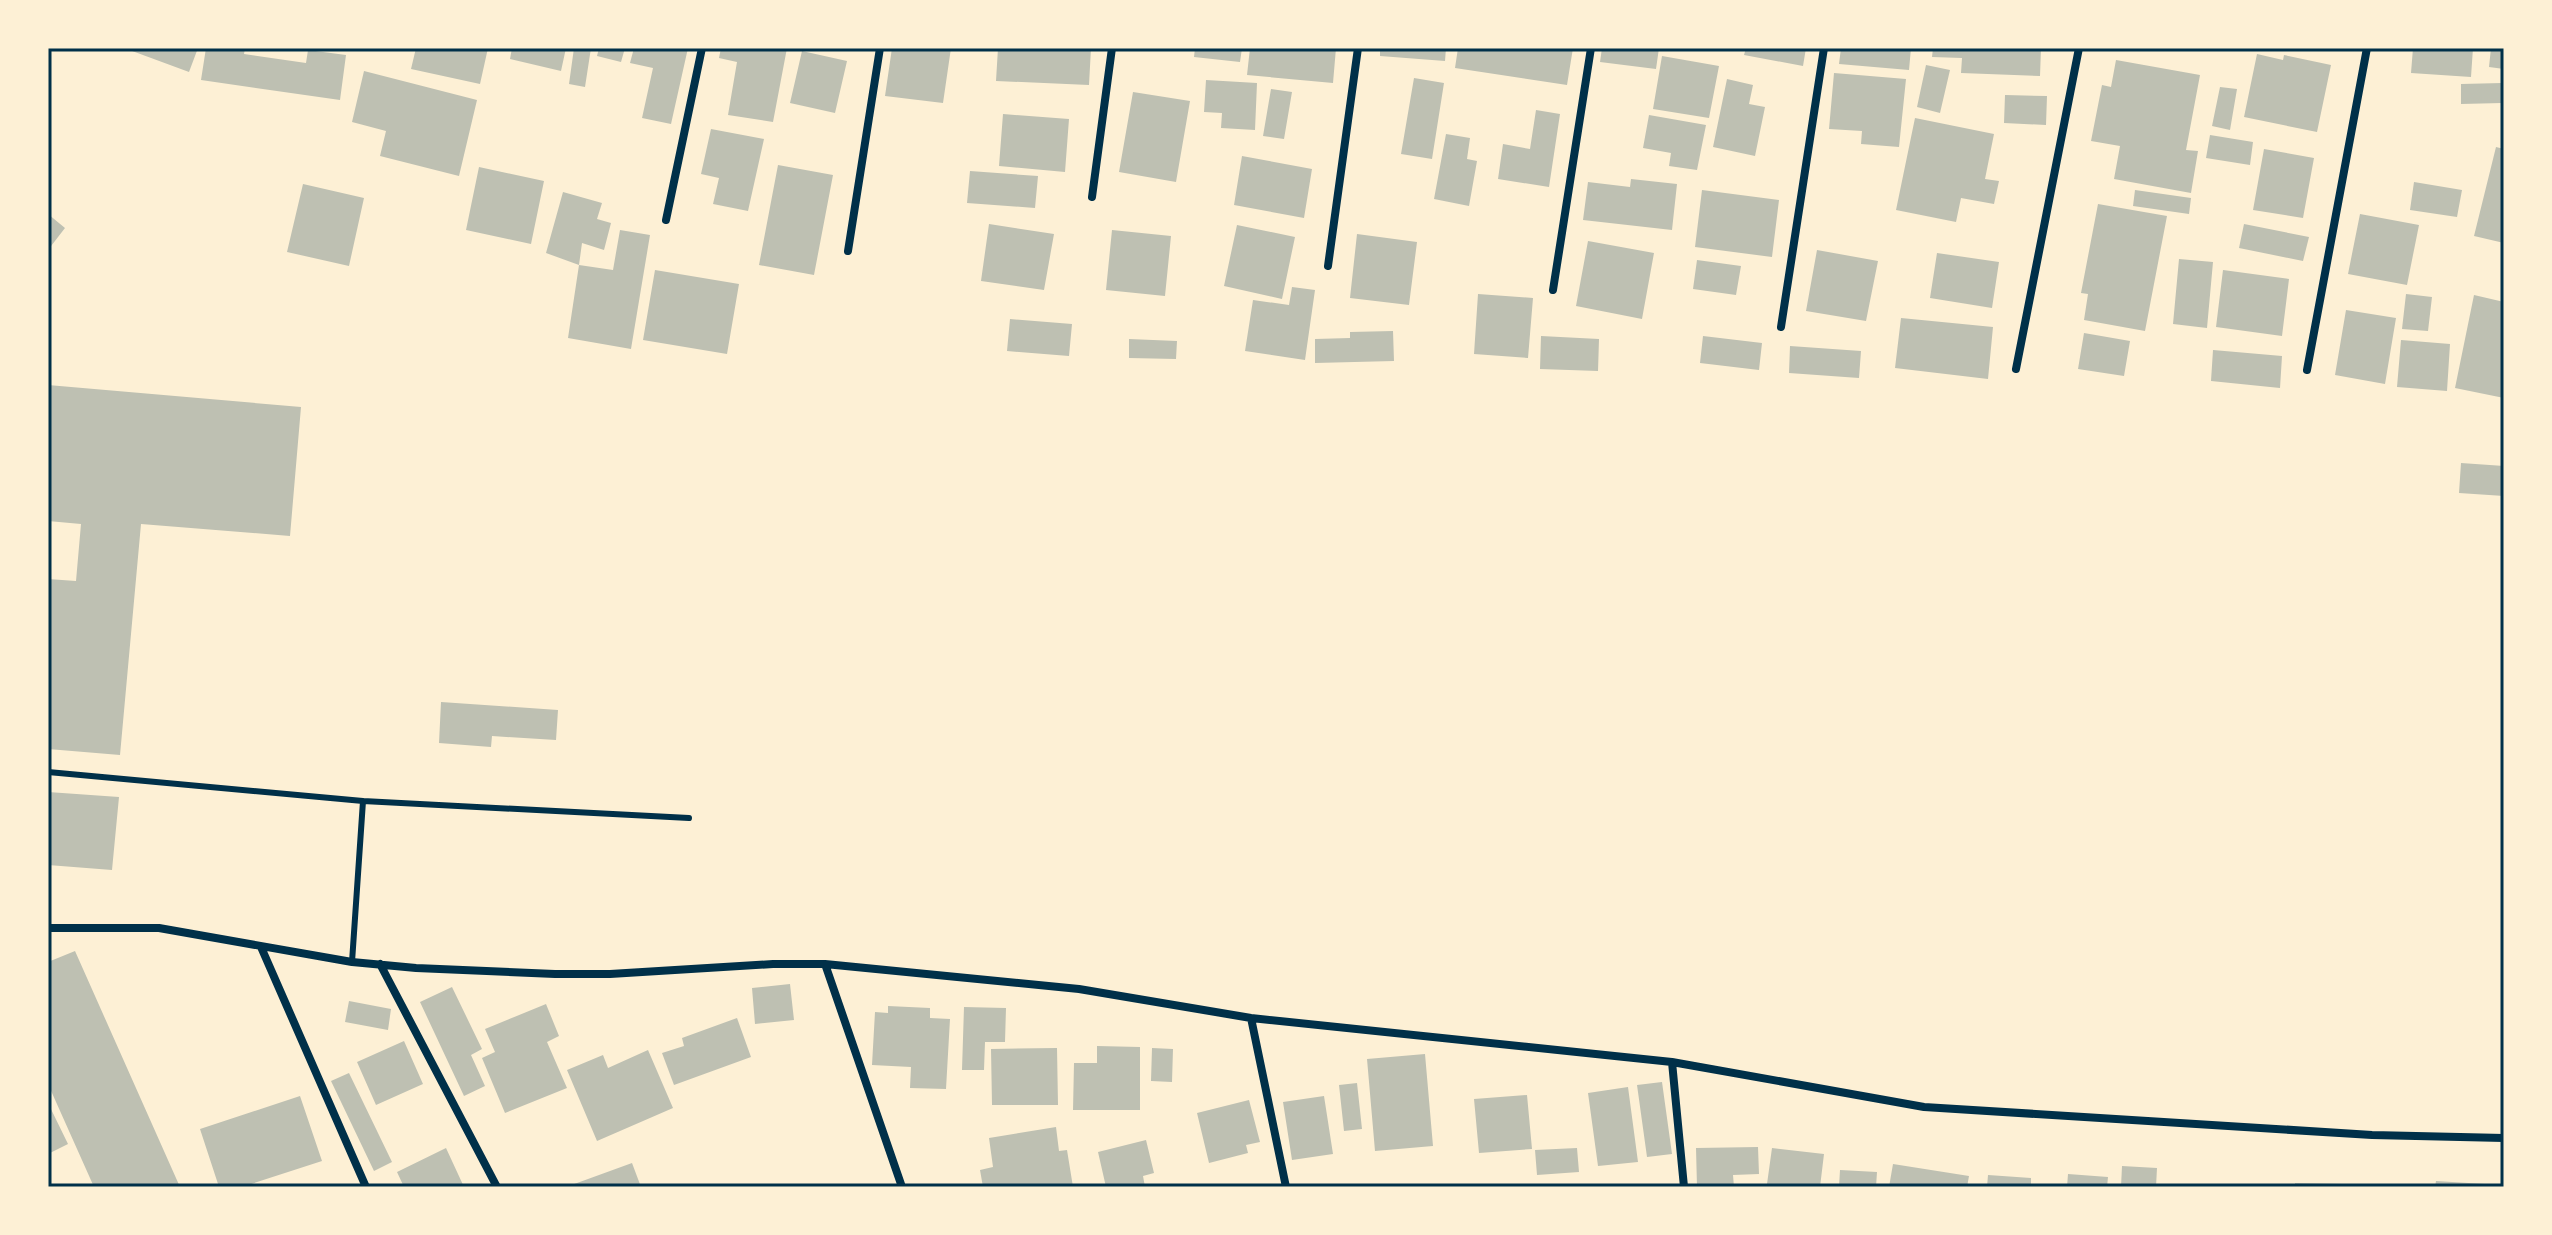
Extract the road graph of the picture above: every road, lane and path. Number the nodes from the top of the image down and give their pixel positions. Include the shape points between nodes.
1 (702, 48) edge
2 (880, 48) edge
3 (1112, 48) edge
4 (1358, 48) edge
5 (1591, 48) edge
6 (1824, 48) edge
7 (2079, 48) edge
8 (2367, 48) edge
9 (1092, 197) dead end
10 (666, 220) dead end
11 (848, 251) dead end
12 (1328, 266) dead end
13 (1553, 290) dead end
14 (1781, 327) dead end
15 (2016, 369) dead end
16 (2307, 370) dead end
17 (48, 772) edge
18 (363, 801) junction
19 (689, 818) dead end
20 (48, 928) edge
21 (261, 947) junction
22 (352, 962) junction
23 (380, 964) junction
24 (825, 964) junction
25 (1251, 1018) junction
26 (1672, 1062) junction
27 (2504, 1138) edge
28 (366, 1187) edge
29 (497, 1187) edge
30 (902, 1187) edge
31 (1286, 1187) edge
32 (1684, 1187) edge

1 - 10 street
2 - 11 street
3 - 9 street
4 - 12 street
5 - 13 street
6 - 14 street
7 - 15 street
8 - 16 street
17 - 18 lane
18 - 19 lane
18 - 22 lane
20 - 21 street via 159,928
21 - 22 street
21 - 28 street
22 - 23 street
23 - 24 street via 555,974
23 - 29 street
24 - 25 street via 1079,989
24 - 30 street
25 - 26 street
25 - 31 street
26 - 27 street via 1924,1107 2372,1135
26 - 32 street

